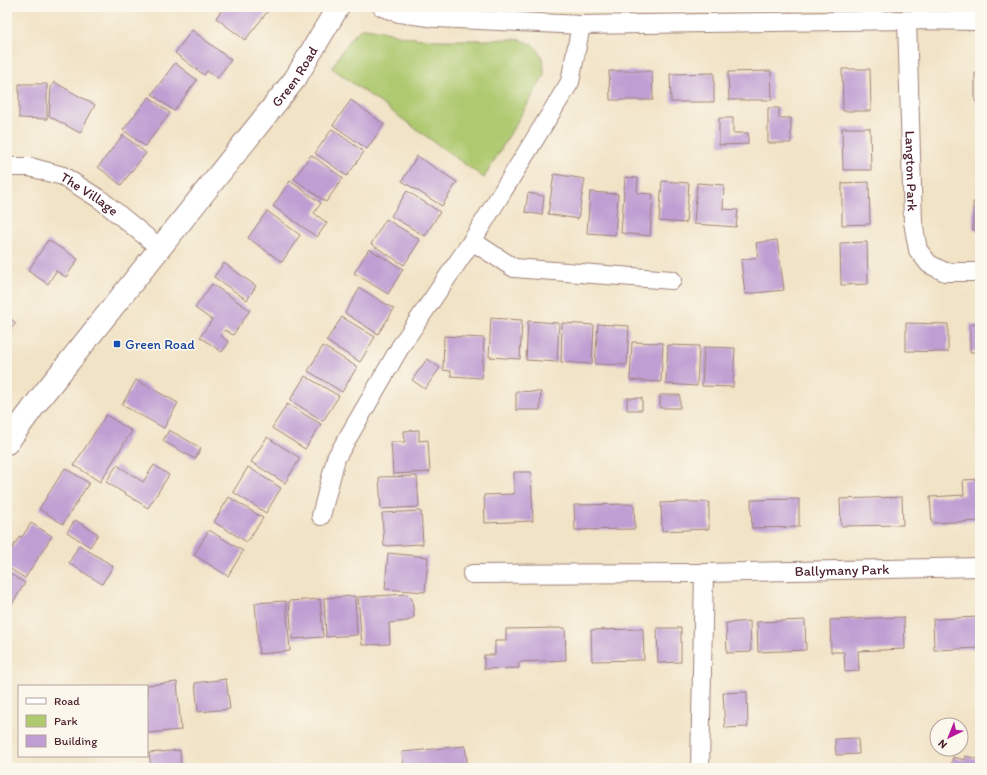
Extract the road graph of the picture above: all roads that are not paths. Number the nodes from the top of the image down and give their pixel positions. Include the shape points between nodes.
1 (338, 7) edge
2 (382, 7) edge
3 (907, 20) junction
4 (980, 21) edge
5 (581, 24) junction
6 (7, 168) edge
7 (472, 241) junction
8 (160, 248) junction
9 (980, 272) edge
10 (672, 280) dead end
11 (7, 443) edge
12 (321, 516) dead end
13 (980, 567) edge
14 (704, 573) junction
15 (472, 574) dead end
16 (700, 768) edge

1 - 8 street, Green Road via 295,79
2 - 5 street via 399,13 436,18
3 - 4 street
3 - 5 street
3 - 9 street, Langton Park via 913,222 918,250 929,264 945,272
5 - 7 street via 570,82
6 - 8 street, The Village via 30,167 63,176 101,200
7 - 10 street via 514,268
7 - 12 street via 402,344 336,458
8 - 11 street, Green Road
13 - 14 street, Ballymany Park
14 - 15 street, Ballymany Park
14 - 16 street

